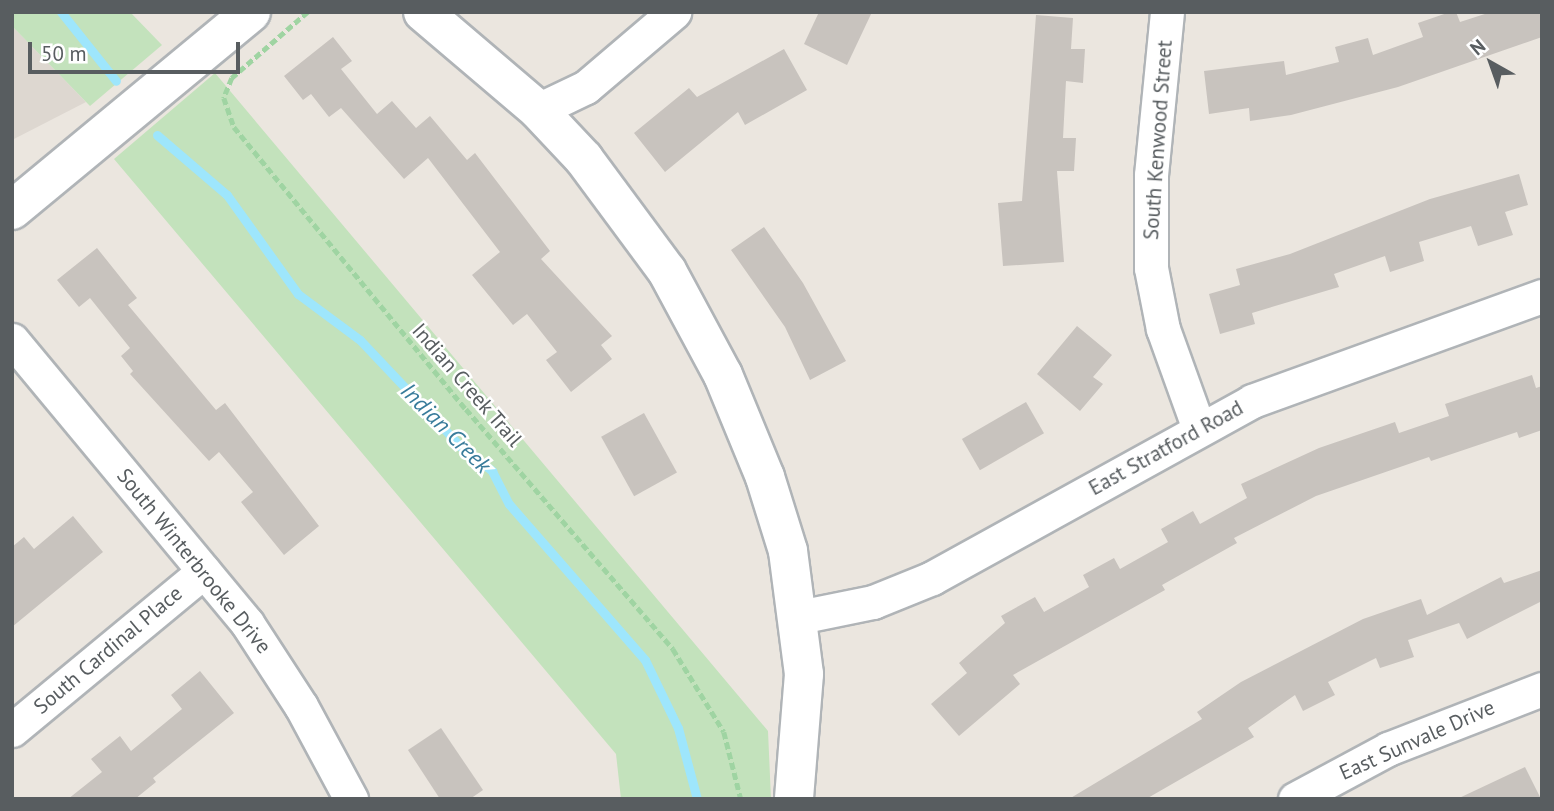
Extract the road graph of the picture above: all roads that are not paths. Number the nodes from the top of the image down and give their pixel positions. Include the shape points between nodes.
1 (251, 12) edge
2 (423, 12) edge
3 (674, 12) edge
4 (1167, 12) edge
5 (538, 110) junction
6 (12, 210) edge
7 (1542, 296) edge
8 (12, 340) edge
9 (1199, 429) junction
10 (204, 571) junction
11 (799, 617) junction
12 (1542, 689) edge
13 (12, 730) edge
14 (351, 799) edge
15 (794, 799) edge
16 (1295, 799) edge

1 - 6 street
2 - 5 street
3 - 5 street via 586,87
4 - 9 street, South Kenwood Street via 1151,175 1152,268 1163,329
5 - 11 street via 616,200 667,271 723,374 769,489 788,551
7 - 9 street, East Stratford Road via 1264,396
8 - 10 street, South Winterbrooke Drive
9 - 11 street, East Stratford Road via 932,578 873,602
10 - 13 street, South Cardinal Place
10 - 14 street, South Winterbrooke Drive via 276,664
11 - 15 street via 804,674
12 - 16 street, East Sunvale Drive via 1388,749

